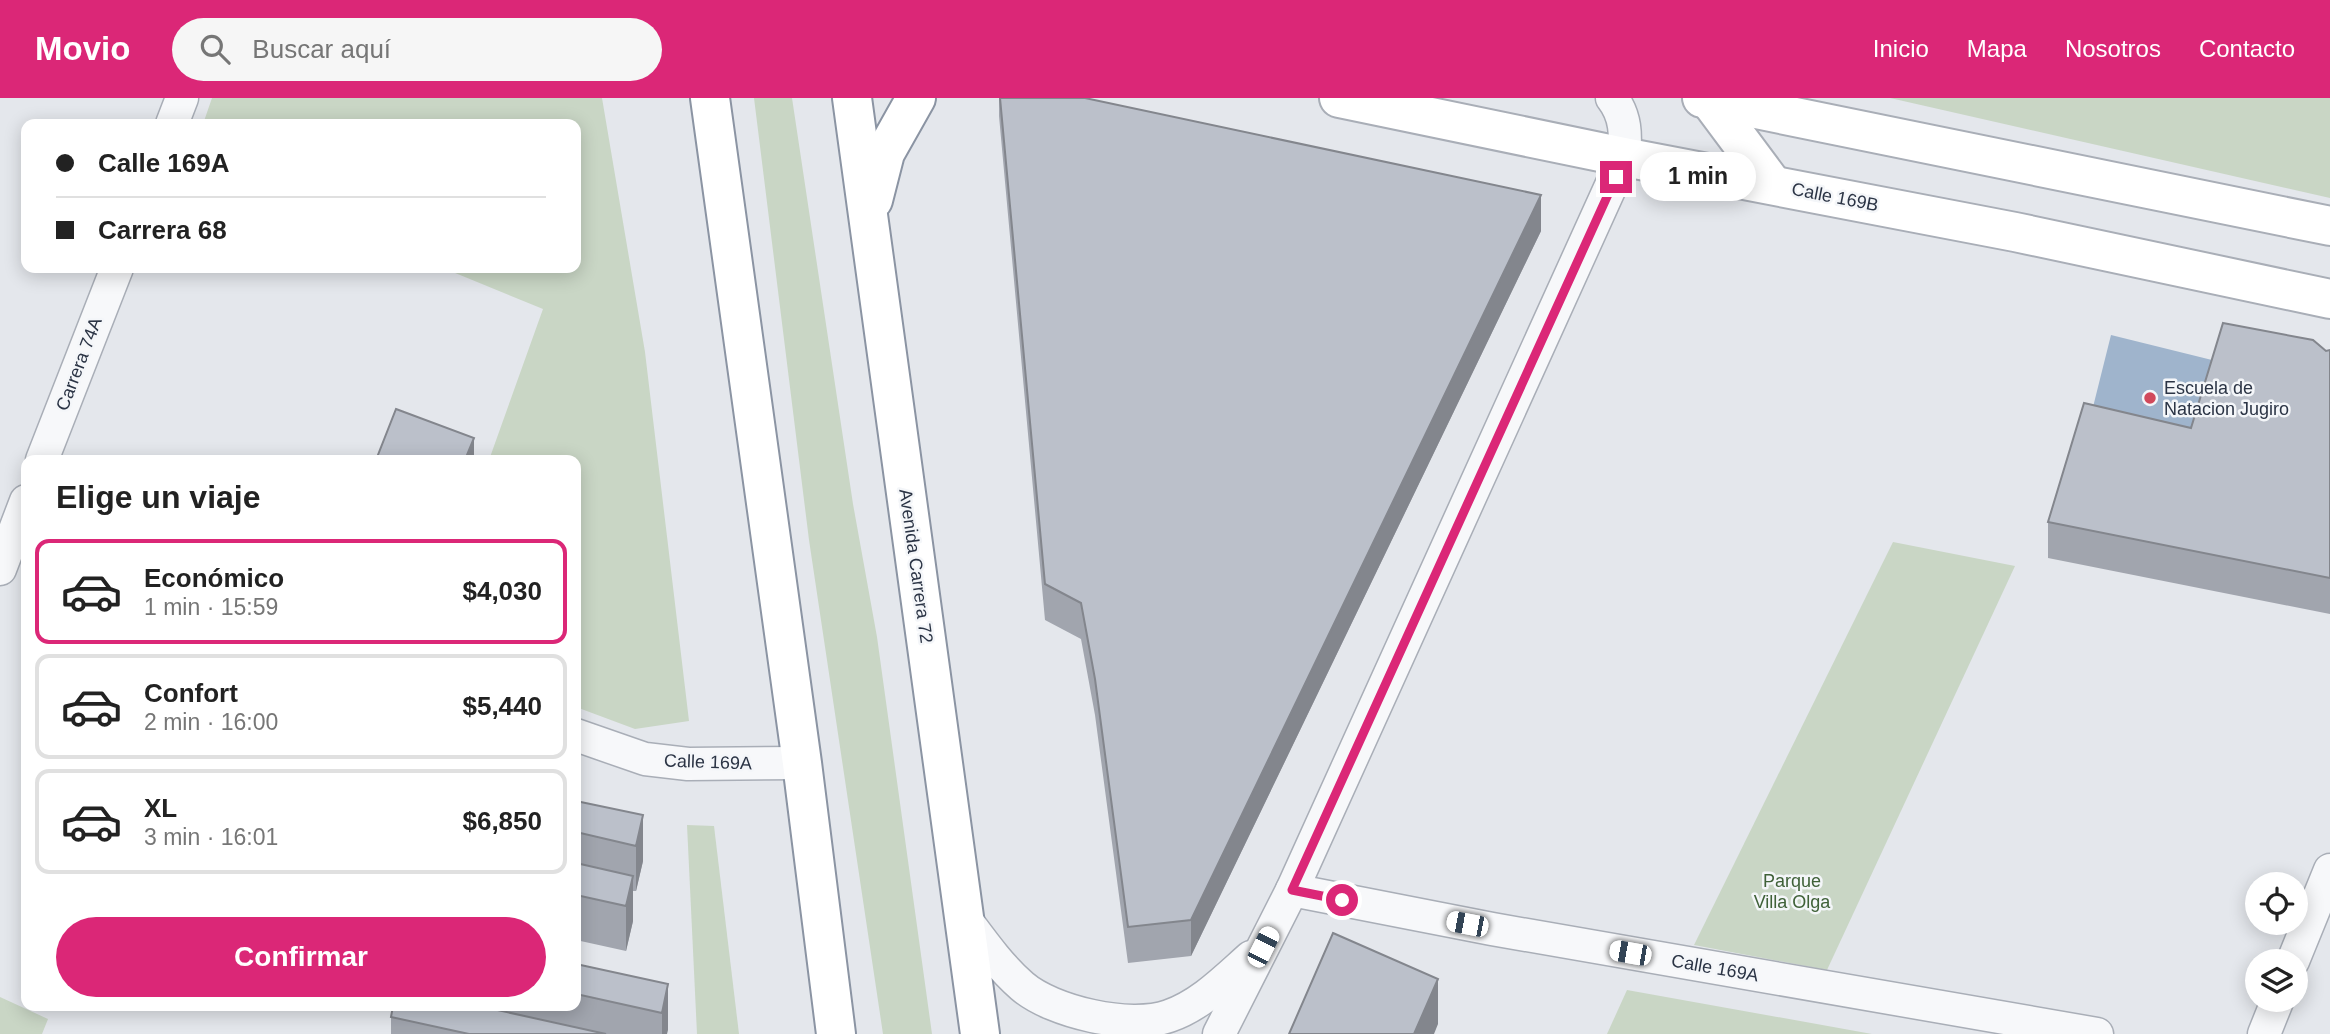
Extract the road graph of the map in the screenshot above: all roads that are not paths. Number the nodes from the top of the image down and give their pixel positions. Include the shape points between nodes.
1 (182, 98) edge
2 (710, 98) edge
3 (852, 98) edge
4 (916, 98) edge
5 (1339, 98) edge
6 (1612, 98) edge
7 (1706, 98) edge
8 (1789, 107) edge
9 (174, 119) edge
10 (1625, 157) junction
11 (1772, 184) junction
12 (868, 223) junction
13 (2330, 226) edge
14 (115, 273) edge
15 (2330, 299) edge
16 (44, 455) edge
17 (21, 523) edge
18 (0, 569) edge
19 (581, 737) edge
20 (802, 763) junction
21 (2330, 870) edge
22 (1292, 890) junction
23 (963, 916) junction
24 (1263, 947) junction
25 (2298, 949) edge
26 (2273, 1012) edge
27 (836, 1034) edge
28 (980, 1034) edge
29 (1219, 1034) edge
30 (2097, 1034) edge
31 (2264, 1034) edge

1 - 9 street
2 - 20 main road
3 - 12 main road, Avenida Carrera 72
4 - 12 main road via 885,153
5 - 10 main road, Calle 169B
6 - 10 street via 1623,119
7 - 8 main road
7 - 11 main road
8 - 13 main road
10 - 11 main road, Calle 169B
10 - 22 street
11 - 15 main road, Calle 169B
12 - 23 main road, Avenida Carrera 72
14 - 16 street, Carrera 74A
17 - 18 street
19 - 20 street, Calle 169A via 645,759 688,764
20 - 27 main road
21 - 25 street
22 - 24 street
22 - 30 street, Calle 169A
23 - 24 street via 1022,986 1042,1000 1136,1023 1169,1016 1203,999
23 - 28 main road, Avenida Carrera 72
24 - 29 street
26 - 31 street

